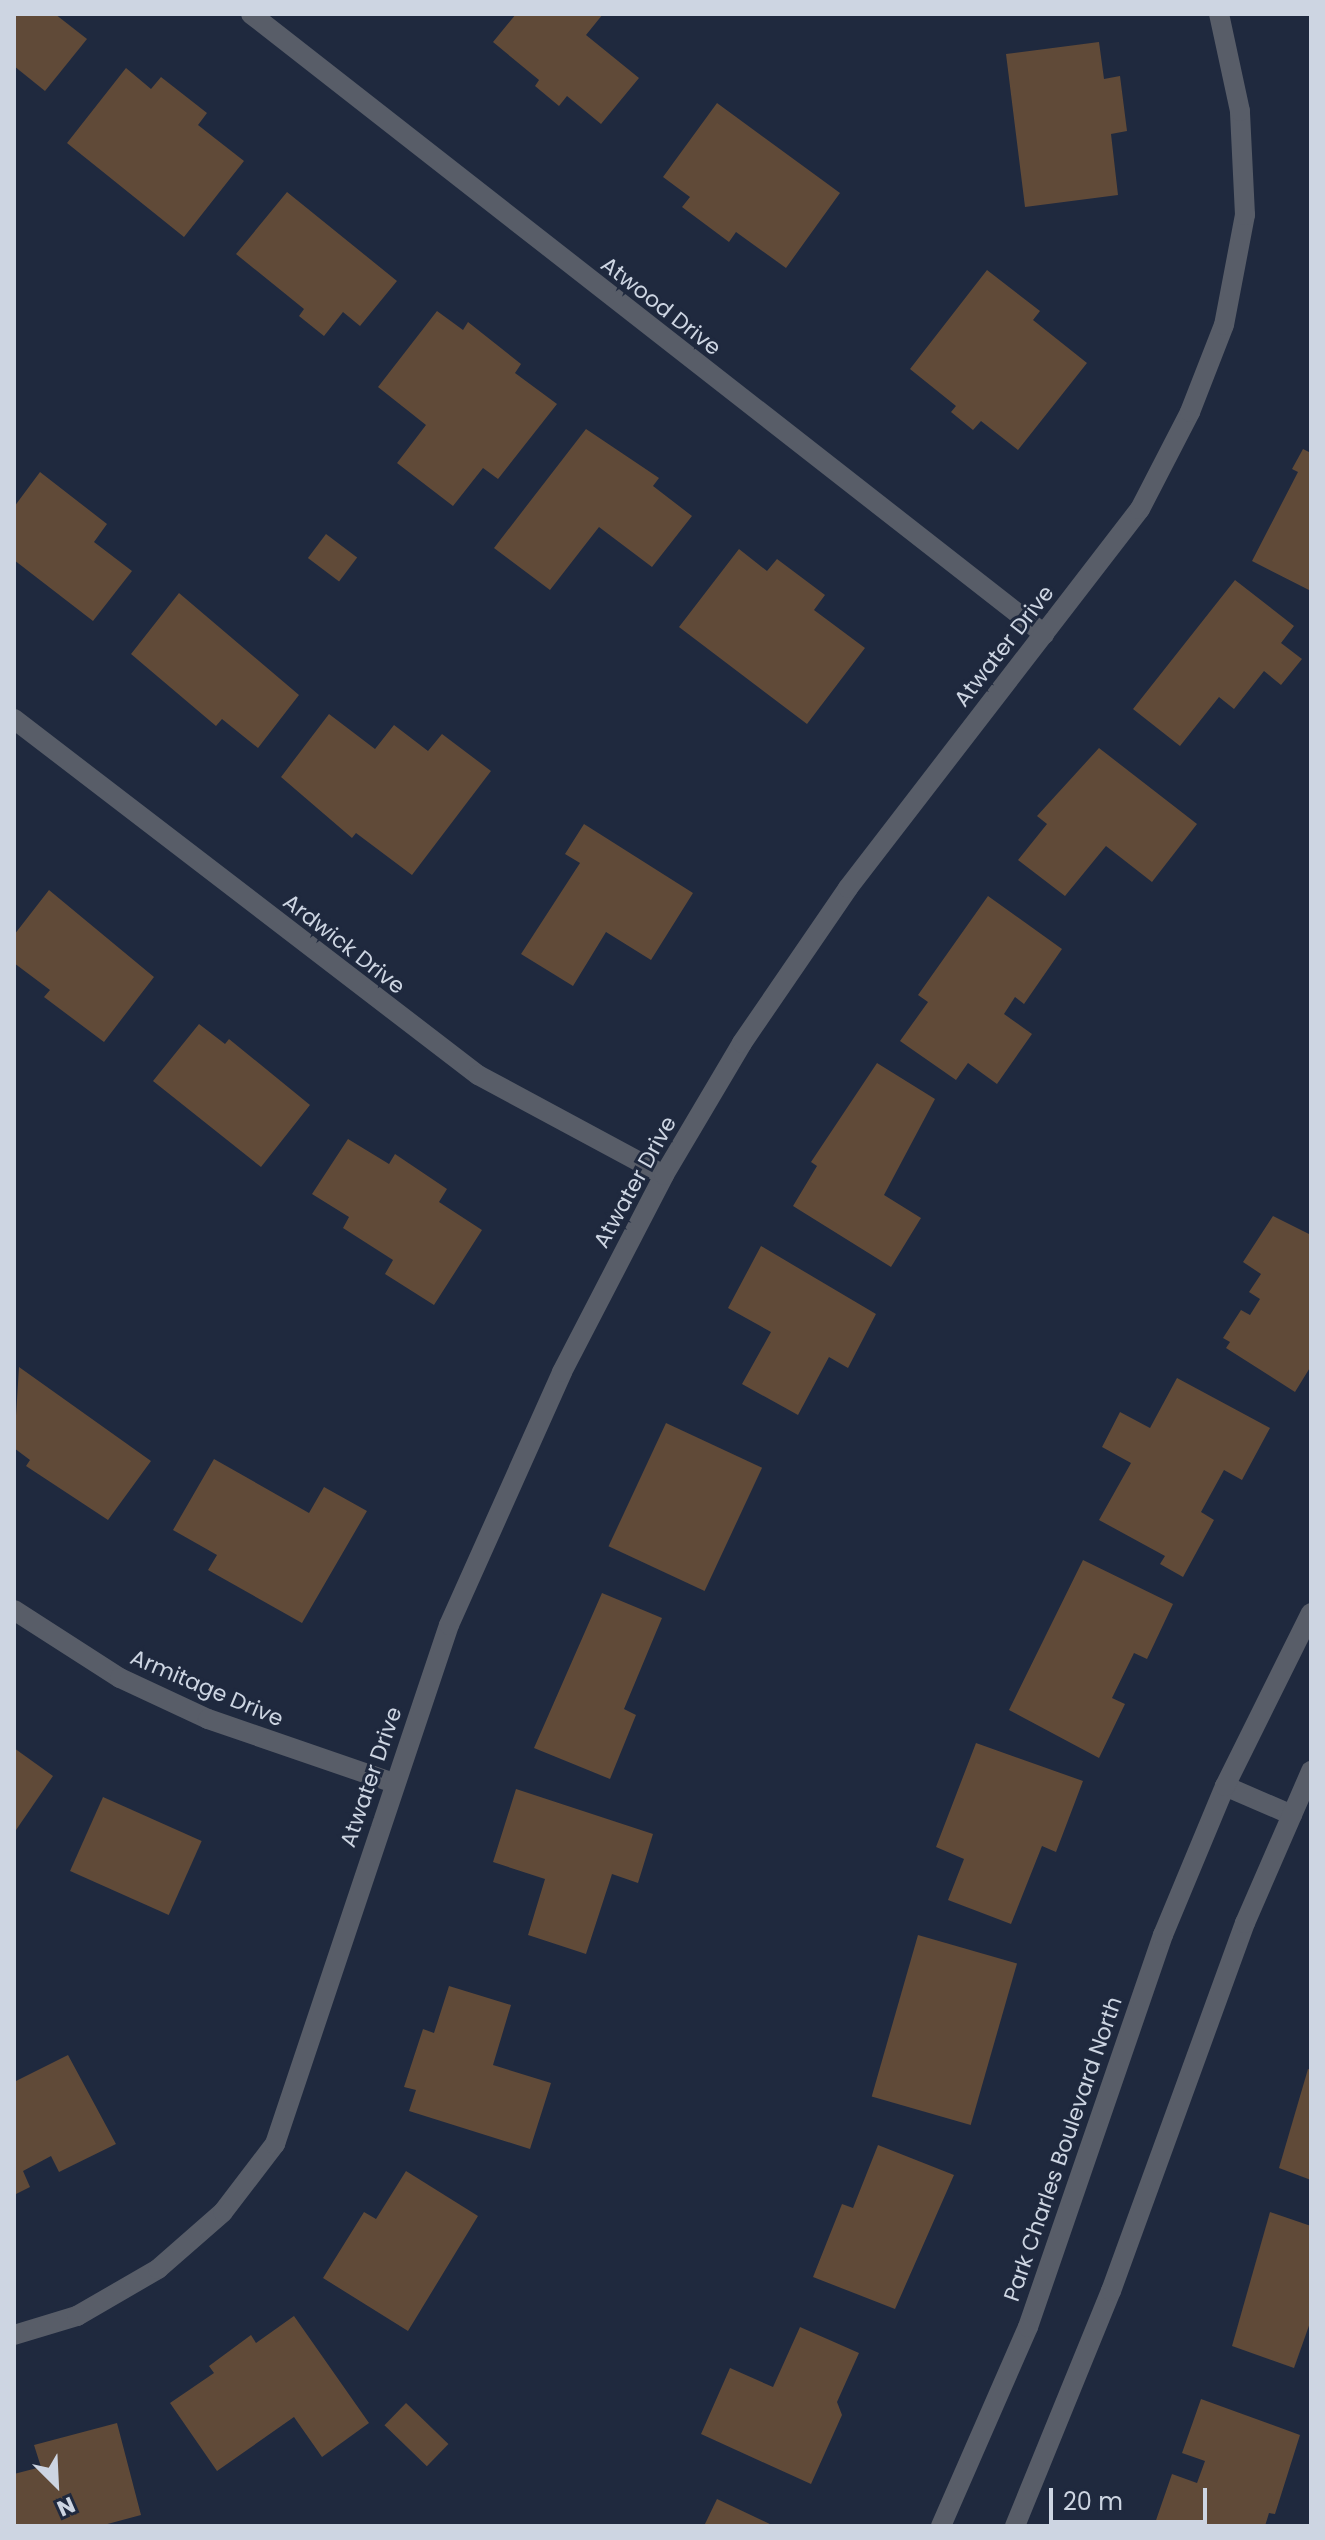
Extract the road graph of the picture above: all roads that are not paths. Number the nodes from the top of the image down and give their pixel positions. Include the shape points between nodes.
1 (251, 14) edge
2 (1219, 14) edge
3 (1044, 634) junction
4 (14, 719) edge
5 (664, 1175) junction
6 (14, 1610) edge
7 (1311, 1613) edge
8 (1311, 1771) edge
9 (394, 1783) junction
10 (1225, 1786) junction
11 (1292, 1815) junction
12 (14, 2335) edge
13 (941, 2526) edge
14 (1015, 2526) edge

1 - 3 street, Atwood Drive
2 - 3 street, Atwater Drive via 1240,111 1245,215 1224,325 1190,412 1140,509
3 - 5 street, Atwater Drive via 848,888 742,1043
4 - 5 street, Ardwick Drive via 478,1075
5 - 9 street, Atwater Drive via 562,1372 449,1625
6 - 9 street, Armitage Drive via 120,1678 208,1719
7 - 10 street, Park Charles Boulevard North
8 - 11 street
9 - 12 street, Atwater Drive via 275,2144 223,2212 158,2269 77,2316
10 - 11 street
10 - 13 street, Park Charles Boulevard North via 1108,2084 1028,2327
11 - 14 street via 1234,1951 1067,2406

